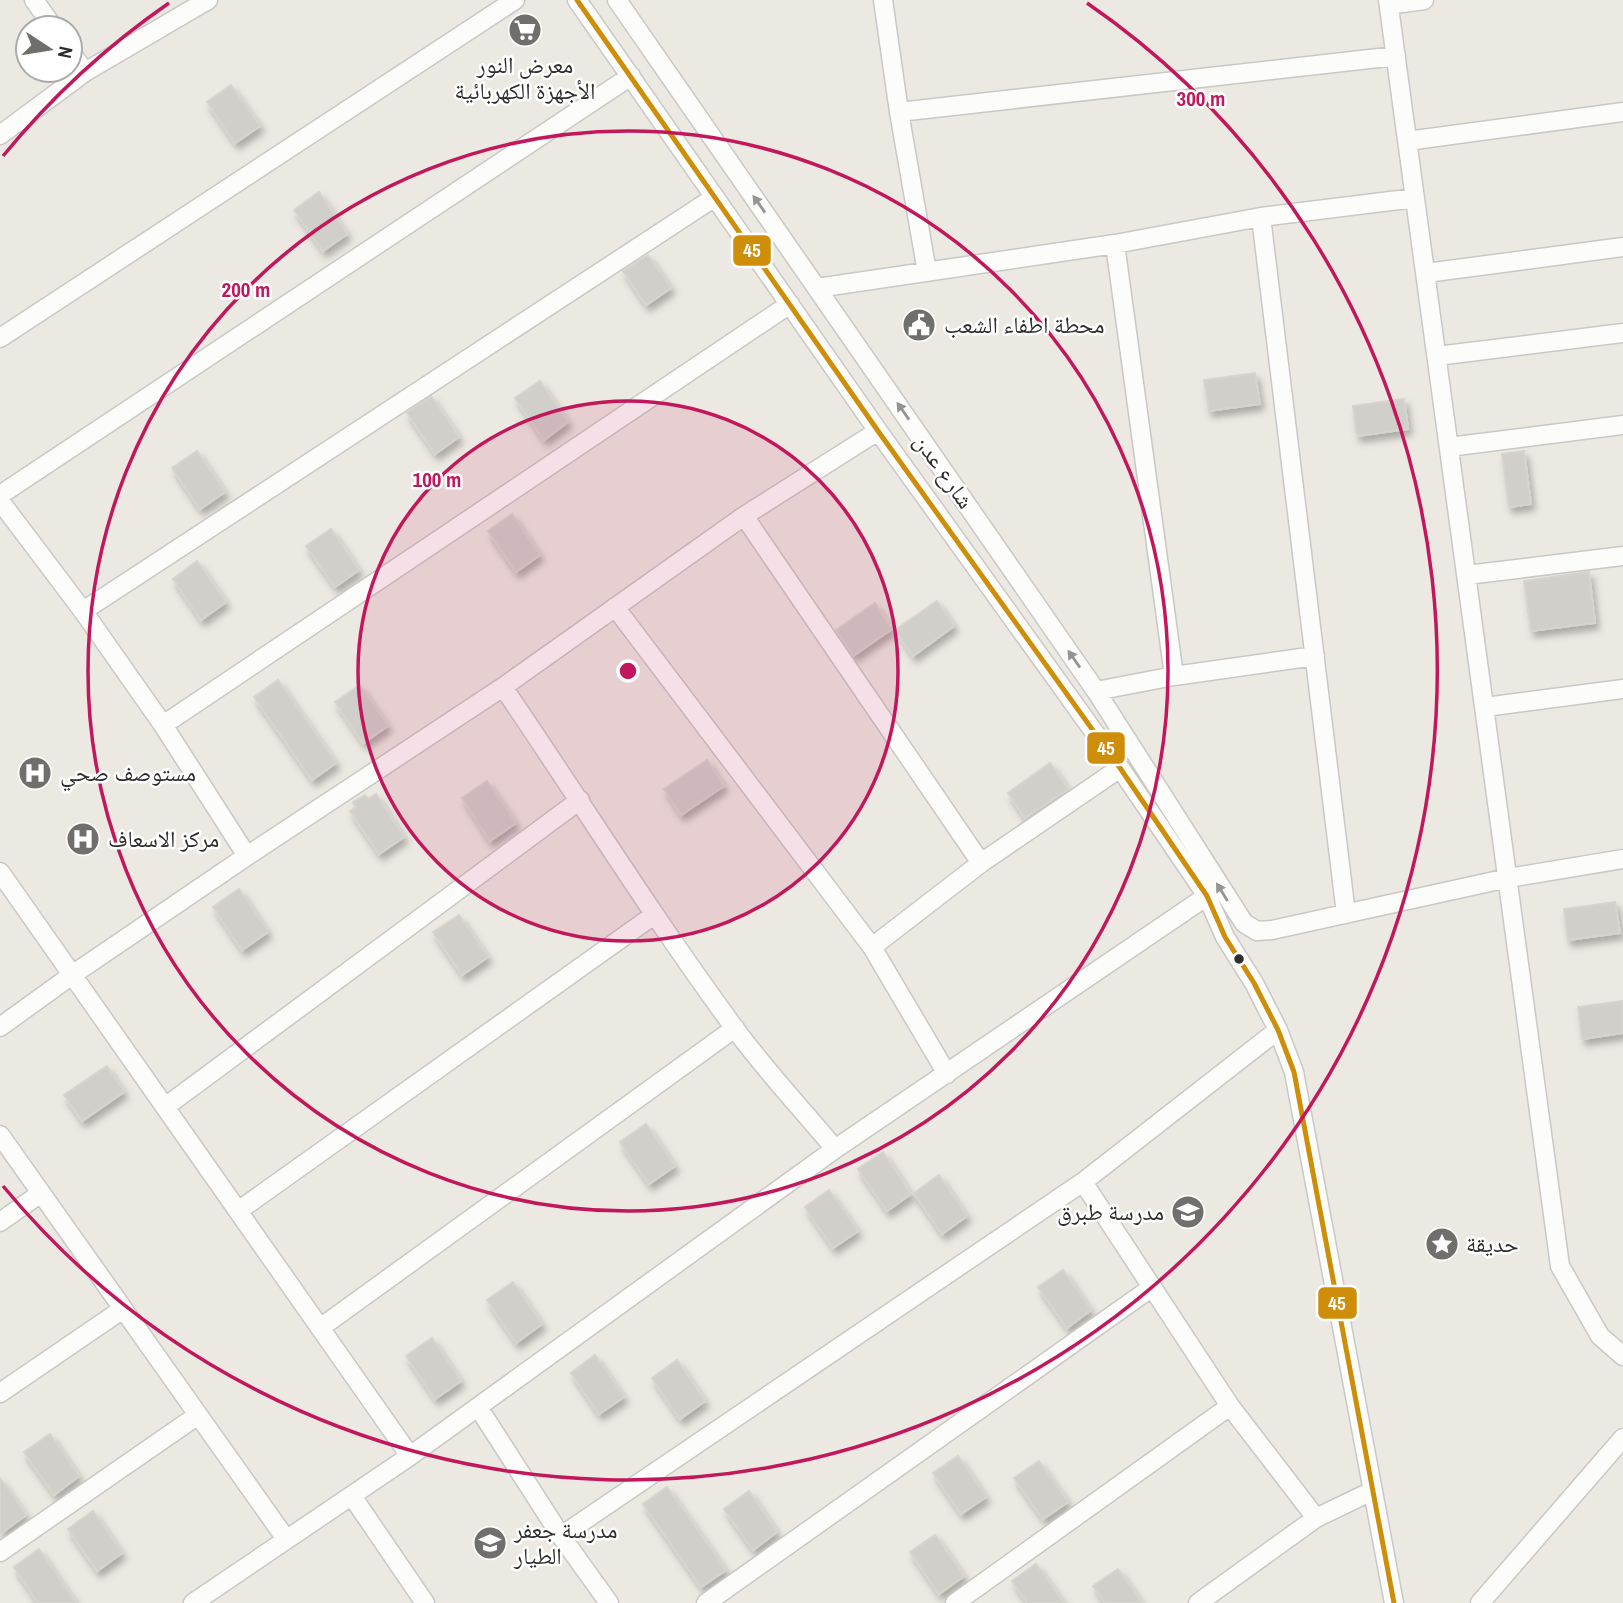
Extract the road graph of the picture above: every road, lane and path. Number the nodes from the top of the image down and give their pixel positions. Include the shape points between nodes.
1 (515, 0) edge
2 (577, 0) edge
3 (617, 0) edge
4 (883, 0) edge
5 (1424, 0) edge
6 (202, 2) edge
7 (1388, 3) edge
8 (1396, 56) junction
9 (85, 72) joint
10 (631, 76) junction
11 (899, 112) junction
12 (1623, 112) edge
13 (0, 135) edge
14 (1407, 141) junction
15 (715, 197) junction
16 (1415, 198) junction
17 (1261, 217) junction
18 (1115, 244) junction
19 (1623, 247) edge
20 (928, 272) junction
21 (1426, 273) junction
22 (817, 288) junction
23 (790, 304) junction
24 (1623, 333) edge
25 (0, 338) edge
26 (1437, 356) junction
27 (874, 370) junction
28 (856, 399) junction
29 (1623, 425) edge
30 (878, 431) junction
31 (1449, 447) junction
32 (0, 495) edge
33 (0, 501) edge
34 (744, 516) junction
35 (1623, 556) edge
36 (1467, 576) junction
37 (615, 607) junction
38 (83, 611) junction
39 (1315, 656) junction
40 (1174, 677) junction
41 (503, 687) junction
42 (1623, 689) edge
43 (1096, 691) junction
44 (1485, 707) junction
45 (163, 725) junction
46 (1119, 768) junction
47 (580, 800) junction
48 (247, 856) junction
49 (1623, 859) edge
50 (981, 863) junction
51 (1508, 878) junction
52 (3, 882) edge
53 (1207, 896) junction
54 (1346, 914) junction
55 (654, 915) junction
56 (872, 947) junction
57 (72, 975) junction
58 (0, 1027) edge
59 (734, 1028) junction
60 (1278, 1030) junction
61 (947, 1073) junction
62 (165, 1107) junction
63 (0, 1135) edge
64 (835, 1149) junction
65 (1083, 1182) junction
66 (41, 1193) junction
67 (238, 1211) junction
68 (0, 1222) edge
69 (1151, 1288) junction
70 (123, 1309) junction
71 (320, 1328) junction
72 (1623, 1356) edge
73 (0, 1393) edge
74 (1230, 1406) junction
75 (478, 1407) junction
76 (198, 1415) junction
77 (1623, 1438) edge
78 (410, 1456) junction
79 (1372, 1491) junction
80 (352, 1496) junction
81 (1316, 1518) junction
82 (561, 1536) junction
83 (286, 1539) junction
84 (0, 1552) edge
85 (193, 1603) edge
86 (425, 1603) edge
87 (609, 1603) edge
88 (706, 1603) edge
89 (955, 1603) edge
90 (1198, 1603) edge
91 (1394, 1603) edge
92 (1480, 1603) edge

1 - 25 street
2 - 10 street, شارع عدن
22 -> 3 street, شارع عدن
4 - 11 street
5 - 7 street
6 - 9 street
7 - 8 street
8 - 11 street
8 - 14 street
9 - 13 street
10 - 15 street, شارع عدن
10 - 32 street
11 - 20 street
12 - 14 street
14 - 16 street
15 - 23 street, شارع عدن
15 - 38 street
16 - 17 street
16 - 21 street
17 - 18 street
17 - 39 street
18 - 20 street
18 - 40 street
19 - 21 street
20 - 22 street
21 - 26 street
22 - 27 street, شارع عدن
23 - 28 street, شارع عدن
23 - 45 street
24 - 26 street
26 - 31 street
27 - 28 street
43 -> 27 street, شارع عدن
28 - 30 street, شارع عدن
29 - 31 street
30 - 34 street
30 - 46 street, شارع عدن
31 - 36 street
33 - 38 street
34 - 37 street
34 - 50 street
35 - 36 street
36 - 44 street
37 - 41 street
37 - 56 street
38 - 45 street
39 - 40 street
39 - 54 street
40 - 43 street
41 - 47 street
41 - 48 street
42 - 44 street
54 -> 43 street, شارع عدن via 1265,932 1251,928 1238,916
44 - 51 street
45 - 48 street
46 - 50 street
46 - 53 street, شارع عدن
47 - 55 street
47 - 62 street
48 - 57 street
49 - 51 street
50 - 56 street
51 - 54 street
51 - 72 street via 1560,1266 1600,1336
52 - 57 street
53 - 60 street, شارع عدن
53 - 61 street
55 - 59 street
55 - 67 street
56 - 61 street
57 - 58 street
57 - 62 street
59 - 64 street
59 - 71 street
60 - 65 street
60 - 79 street, شارع عدن via 1294,1072
61 - 64 street
62 - 67 street
63 - 66 street
64 - 75 street
65 - 69 street
65 - 82 street
66 - 68 street
66 - 70 street
67 - 71 street
69 - 74 street
69 - 88 street
70 - 73 street
70 - 76 street
71 - 78 street
74 - 81 street
74 - 89 street
75 - 78 street
75 - 82 street
76 - 83 street
76 - 84 street
77 - 92 street
78 - 80 street
79 - 81 street
79 - 91 street, شارع عدن
80 - 83 street
80 - 86 street
81 - 90 street
82 - 87 street
83 - 85 street

